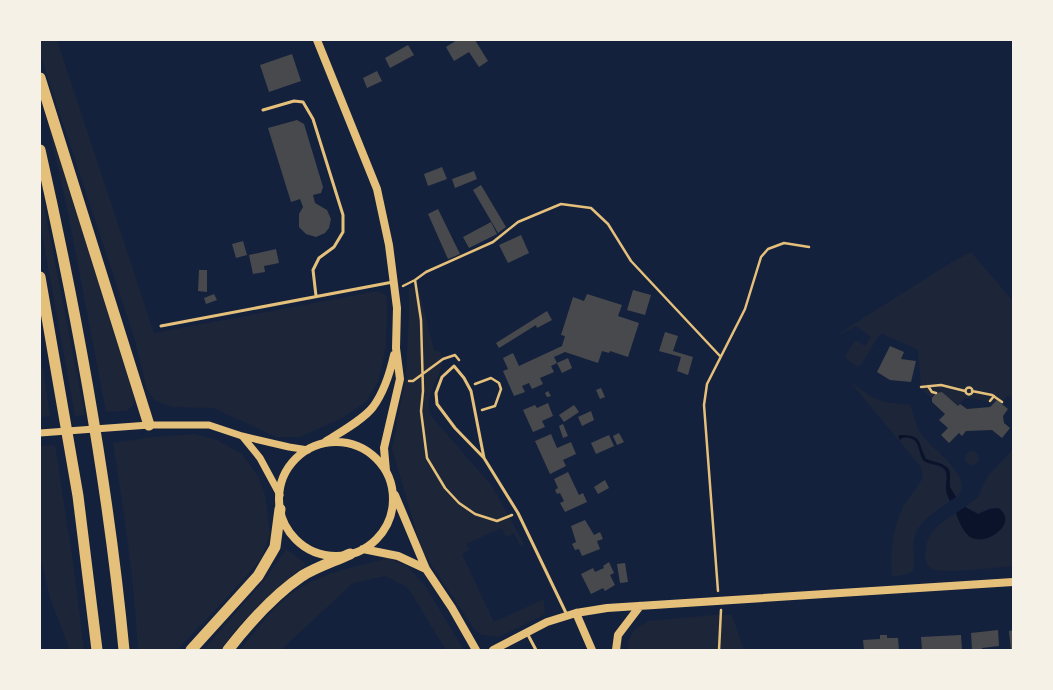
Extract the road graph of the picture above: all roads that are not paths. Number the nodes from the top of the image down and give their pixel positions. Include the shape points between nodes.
1 (317, 40) edge
2 (40, 78) edge
3 (263, 110) dead end
4 (40, 150) edge
5 (40, 276) edge
6 (394, 282) junction
7 (316, 296) junction
8 (160, 326) dead end
9 (396, 348) junction
10 (150, 425) junction
11 (40, 433) edge
12 (242, 436) junction
13 (322, 444) junction
14 (308, 450) junction
15 (484, 458) junction
16 (386, 471) junction
17 (392, 485) junction
18 (280, 495) junction
19 (280, 509) junction
20 (363, 549) junction
21 (350, 554) junction
22 (426, 569) junction
23 (1013, 582) edge
24 (640, 606) junction
25 (576, 613) junction
26 (567, 615) junction
27 (527, 633) junction
28 (98, 650) edge
29 (124, 650) edge
30 (191, 650) edge
31 (228, 650) edge
32 (476, 650) edge
33 (493, 650) edge
34 (536, 650) edge
35 (592, 650) edge
36 (616, 650) edge

1 - 6 main road via 377,189
2 - 10 highway
3 - 7 lane via 294,101 303,102 313,119 342,215 343,232 334,247 319,258 313,270
4 - 29 highway via 80,340 120,603
5 - 28 highway via 77,488
6 - 7 lane
6 - 9 main road via 397,308
7 - 8 lane
9 - 13 main road via 389,378 373,407
9 - 16 main road via 400,379 384,448
10 - 11 street
10 - 12 street via 209,425
12 - 14 street
12 - 18 street via 260,458
13 - 14 main road
13 - 16 main road via 336,442 364,449 376,458
14 - 18 main road via 296,458 287,470
15 - 15 lane via 455,428 437,404 436,393 442,377 454,366 468,386
15 - 26 lane via 518,513
16 - 17 main road
17 - 20 main road via 391,515 375,540
17 - 22 main road via 404,520
18 - 19 main road
19 - 21 main road via 285,524 305,546 319,553 334,556
19 - 30 highway via 275,546 258,576
20 - 21 main road
20 - 22 main road via 398,556
21 - 31 highway via 303,576 281,593 248,625
22 - 32 main road
23 - 24 main road
24 - 25 main road
24 - 36 main road via 618,635
25 - 26 main road
25 - 35 main road
26 - 27 main road
27 - 33 main road
27 - 34 lane

